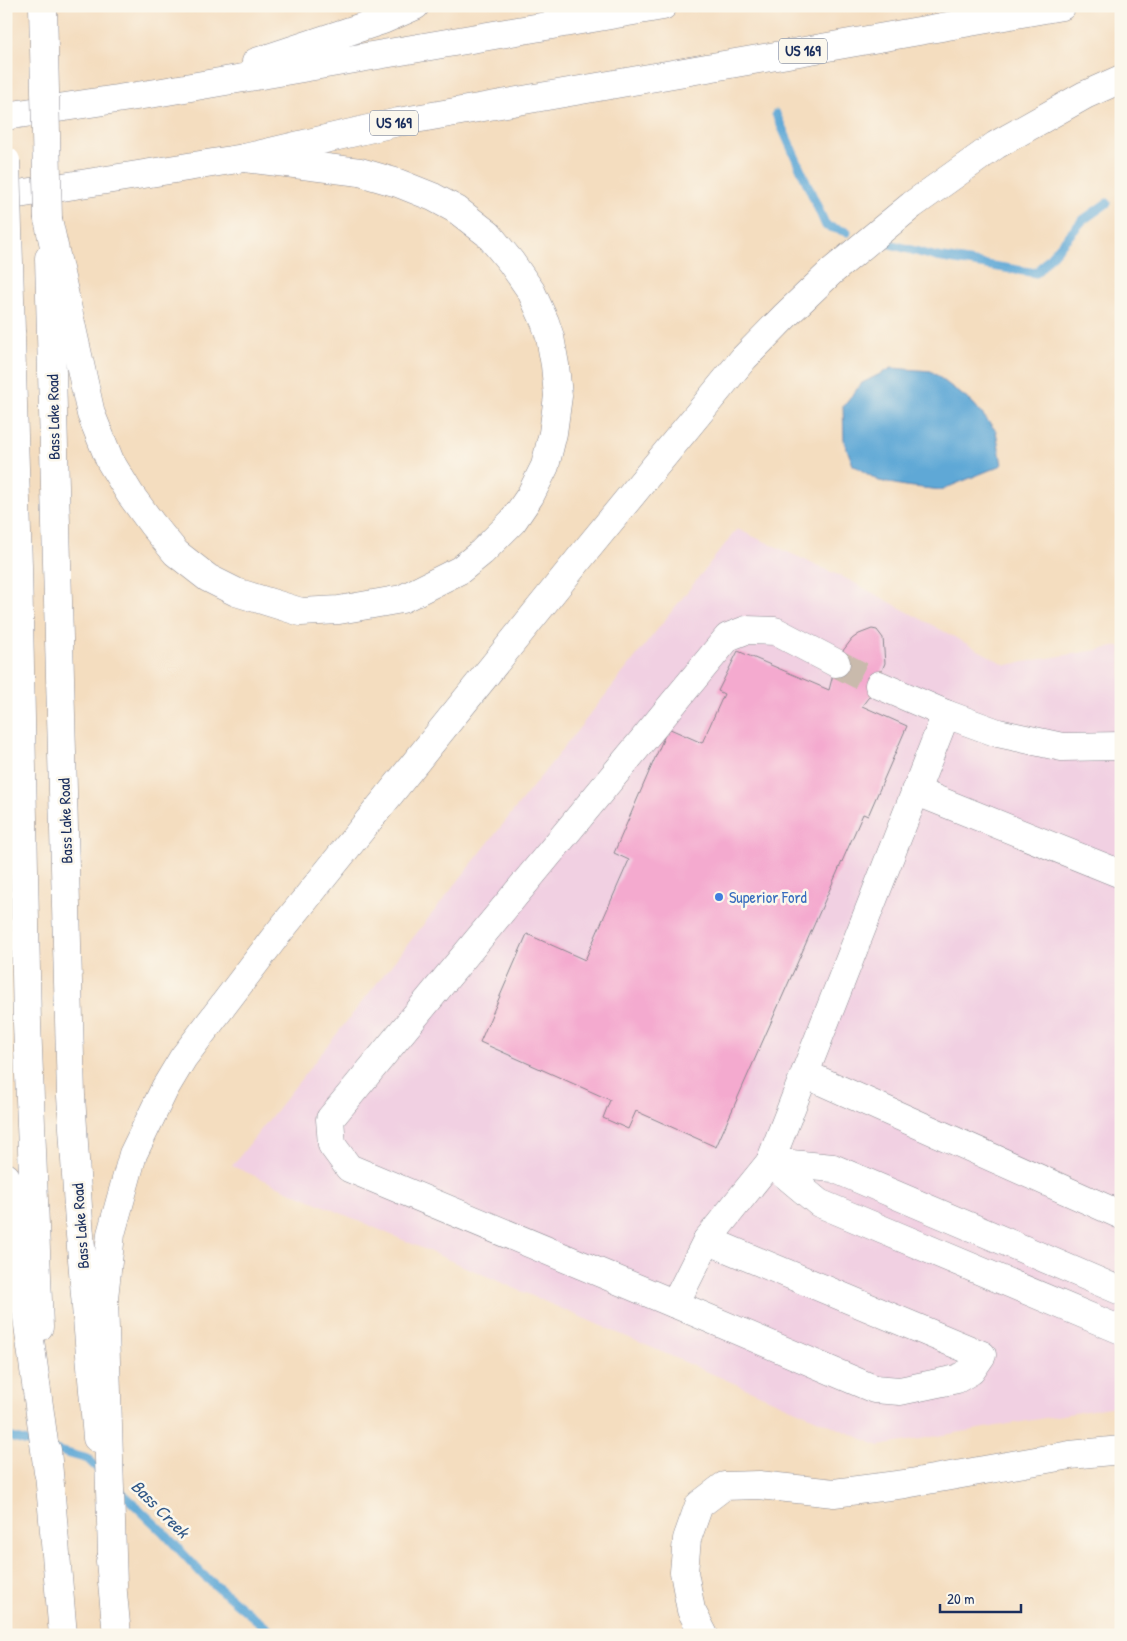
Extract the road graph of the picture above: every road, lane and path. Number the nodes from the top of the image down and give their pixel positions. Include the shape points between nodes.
1 (43, 6) edge
2 (415, 6) edge
3 (663, 6) edge
4 (1062, 6) edge
5 (1121, 79) edge
6 (156, 93) junction
7 (6, 116) edge
8 (244, 158) junction
9 (6, 161) edge
10 (6, 196) edge
11 (61, 326) junction
12 (11, 332) junction
13 (6, 363) edge
14 (836, 664) tunnel mouth
15 (879, 684) tunnel mouth
16 (946, 714) junction
17 (1121, 746) edge
18 (915, 792) junction
19 (1121, 874) edge
20 (805, 1074) junction
21 (770, 1162) junction
22 (6, 1177) edge
23 (1121, 1215) edge
24 (707, 1240) junction
25 (1121, 1291) edge
26 (675, 1304) junction
27 (1121, 1330) edge
28 (1121, 1450) edge
29 (48, 1472) junction
30 (113, 1585) junction
31 (64, 1635) edge
32 (117, 1635) edge
33 (704, 1635) edge

1 - 11 main road, bridge via 48,219
2 - 6 main road via 322,42
3 - 6 main road
4 - 8 main road, US 169 via 398,122
5 - 30 main road via 1085,95 996,146 912,205 831,272 744,358 287,922 183,1058 133,1154 111,1234 104,1298
6 - 7 main road
8 - 10 main road, US 169
8 - 11 main road via 360,172 433,197 457,210 488,234 531,291 550,337 555,365 558,396 553,433 545,466 530,496 513,521 482,552 460,570 402,599 339,610 300,612 236,592 208,578 176,553 130,494 110,461
9 - 12 main road, bridge
11 - 30 main road, Bass Lake Road via 57,591 71,1096 93,1393
12 - 13 main road
12 - 29 main road via 27,1023 37,1295
14 - 26 main road via 775,631 746,630 728,637 330,1119 332,1146 349,1168
15 - 16 main road
16 - 17 main road via 998,733 1062,747
16 - 18 main road
18 - 19 main road
18 - 20 main road
20 - 21 main road
20 - 23 main road
21 - 24 main road
21 - 25 main road via 833,1168
21 - 27 main road via 819,1203
22 - 29 main road via 12,1200
24 - 26 main road
24 - 26 main road via 982,1355 971,1370 957,1379 900,1391 874,1389
28 - 33 main road via 1070,1455 906,1484 834,1493 724,1486 699,1506 687,1540 684,1572 691,1610
29 - 31 main road
30 - 32 main road, Bass Lake Road

